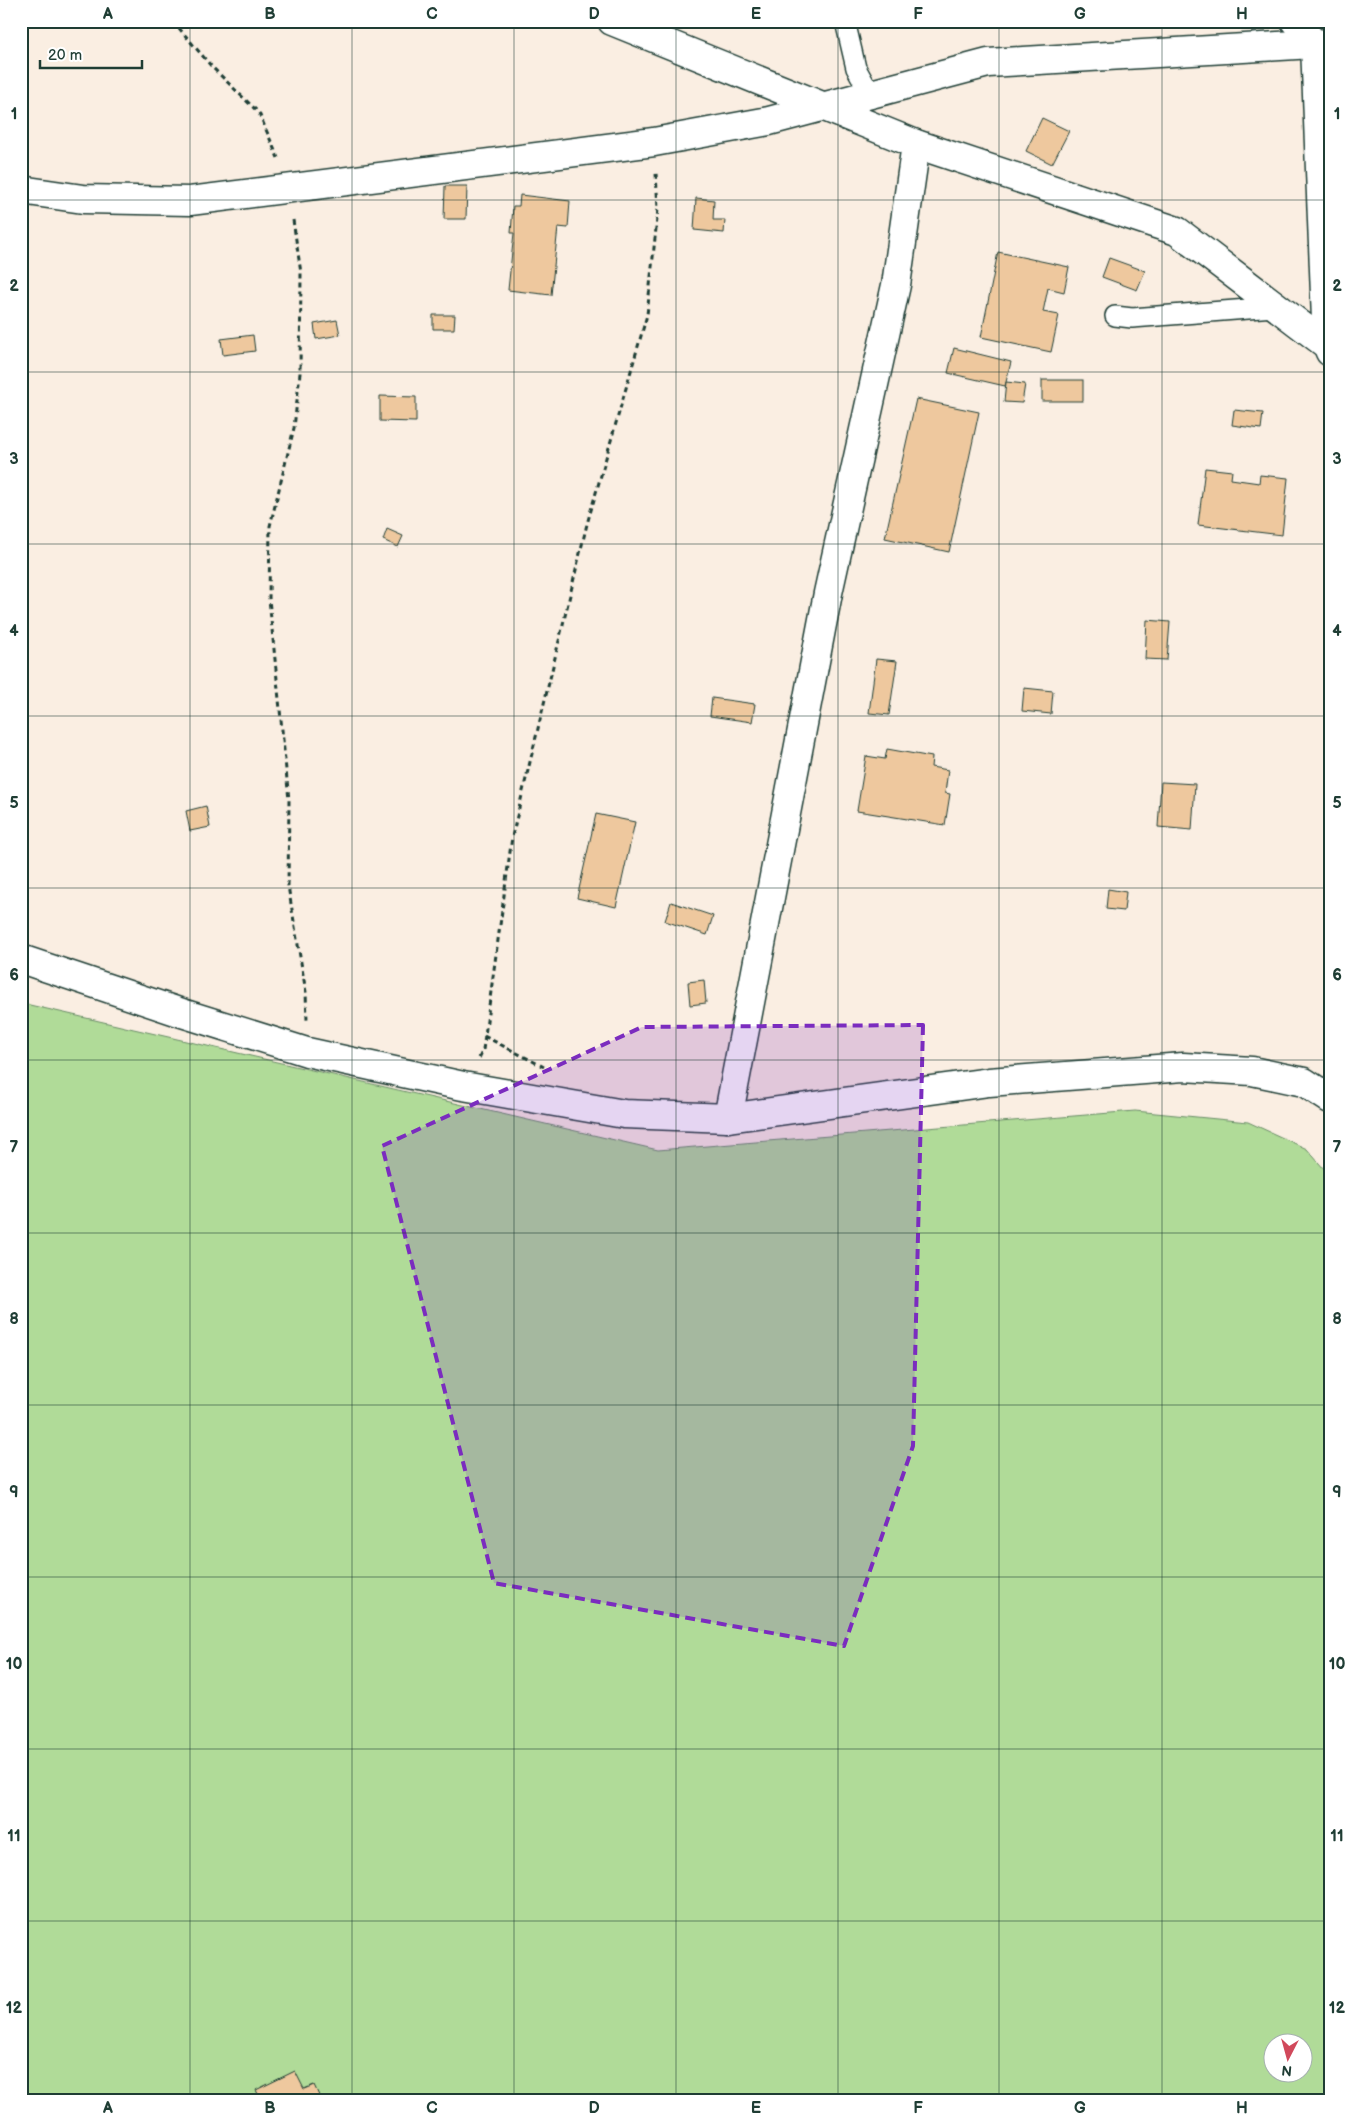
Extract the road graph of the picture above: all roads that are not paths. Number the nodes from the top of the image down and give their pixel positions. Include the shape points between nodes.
1 (612, 21) edge
2 (845, 21) edge
3 (1295, 21) edge
4 (1322, 44) edge
5 (870, 93) junction
6 (822, 107) junction
7 (916, 144) junction
8 (21, 190) edge
9 (1274, 307) junction
10 (1115, 316) dead end
11 (1328, 349) edge
12 (21, 959) edge
13 (1330, 1099) edge
14 (728, 1118) junction

1 - 6 street
2 - 5 lane via 856,68
3 - 4 street
4 - 5 street via 988,64
4 - 11 street
5 - 6 street
6 - 7 street
6 - 8 street via 769,121 654,142 190,201 84,198
7 - 9 street via 1177,231
7 - 14 street via 896,284 828,593
9 - 10 lane via 1132,318
9 - 11 street
12 - 14 street via 308,1052 464,1086 624,1114
13 - 14 street via 1304,1082 1252,1071 1183,1067 989,1082

